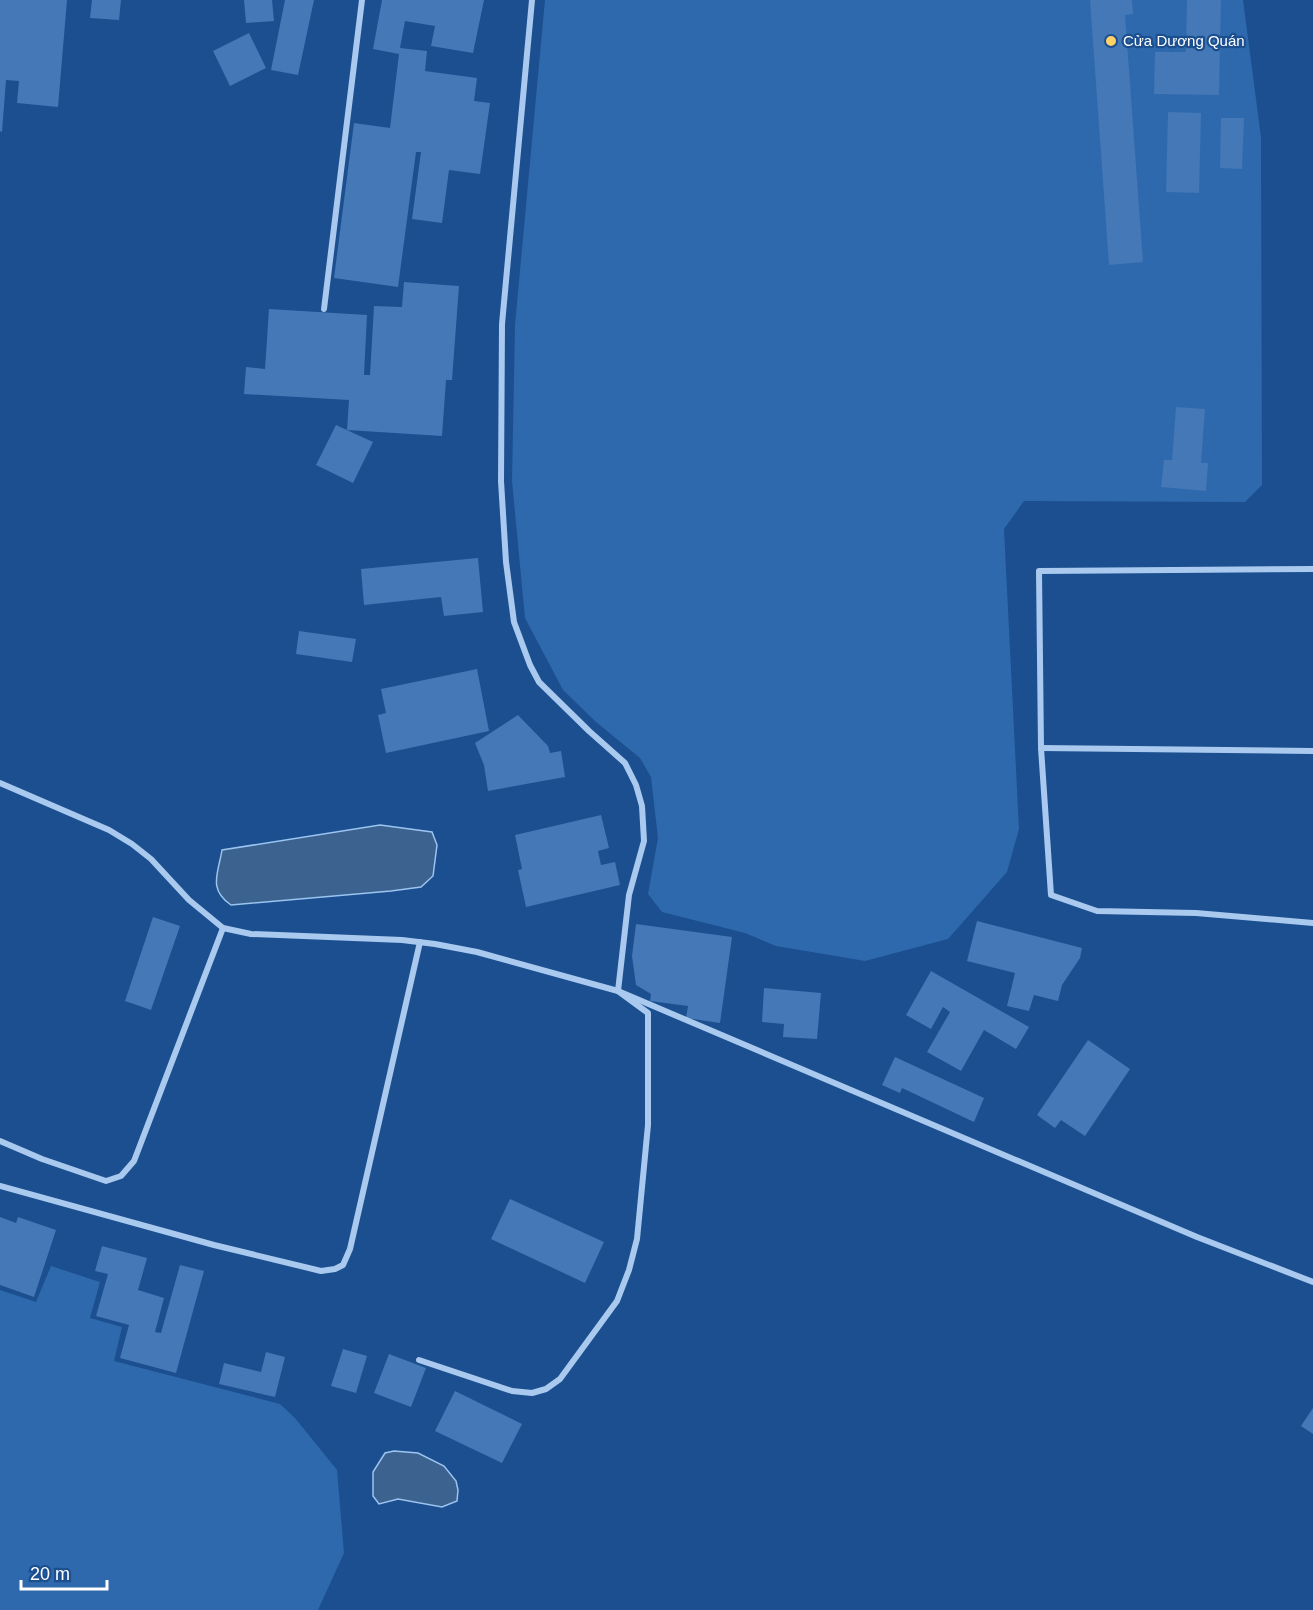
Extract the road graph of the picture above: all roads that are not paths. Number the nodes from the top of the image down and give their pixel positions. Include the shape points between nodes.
1 (362, 0) edge
2 (532, 0) edge
3 (324, 309) dead end
4 (1313, 569) edge
5 (1041, 748) junction
6 (1313, 751) edge
7 (0, 783) edge
8 (1313, 923) edge
9 (224, 928) junction
10 (420, 942) junction
11 (618, 991) junction
12 (0, 1141) edge
13 (0, 1186) edge
14 (1313, 1282) edge
15 (419, 1360) dead end

1 - 3 street
2 - 11 street via 502,324 501,481 506,562 514,622 539,682 625,763 642,806 644,841 629,895
4 - 5 street via 1039,571
5 - 6 street
5 - 8 street via 1051,895 1097,911 1196,913
7 - 9 street via 109,830 132,844
9 - 10 street via 251,934
9 - 12 street via 134,1161 121,1176 106,1181
10 - 11 street via 477,952
10 - 13 street via 350,1249 343,1265 321,1271
11 - 14 street via 1197,1237
11 - 15 street via 648,1013 648,1125 637,1239 616,1301 560,1379 546,1389 532,1393 512,1391

